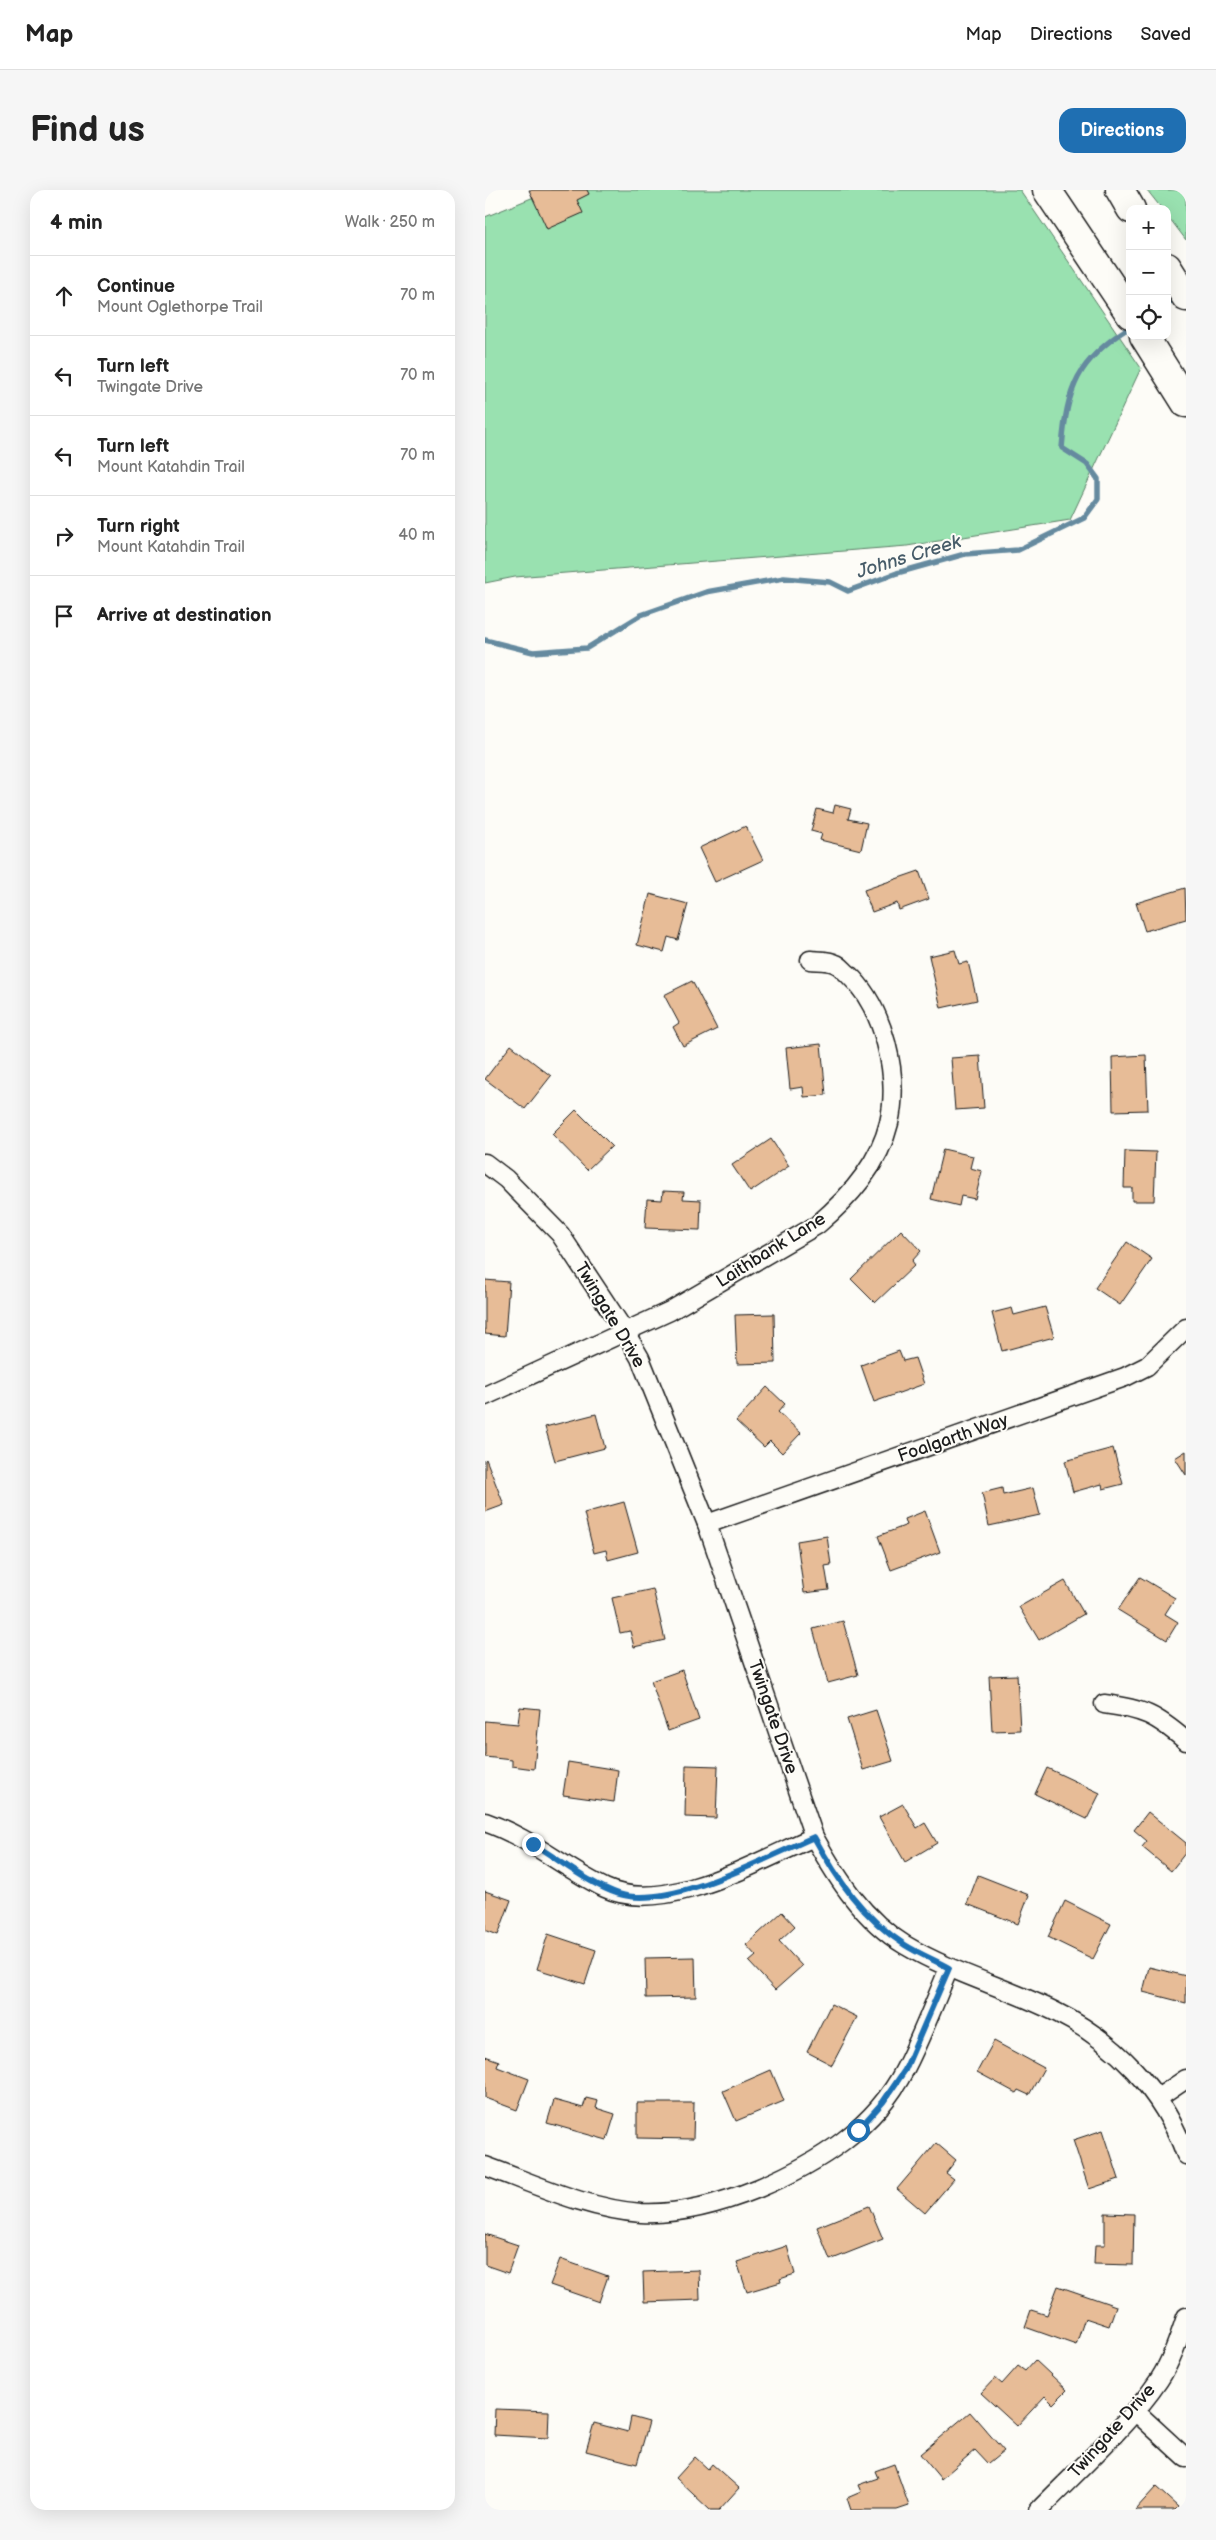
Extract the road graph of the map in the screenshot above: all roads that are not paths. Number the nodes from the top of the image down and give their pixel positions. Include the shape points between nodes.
1 (1047, 190) edge
2 (1120, 190) edge
3 (1129, 205) edge
4 (1171, 273) edge
5 (1186, 297) edge
6 (1126, 308) edge
7 (1147, 340) edge
8 (1184, 399) edge
9 (809, 960) dead end
10 (485, 1163) edge
11 (1186, 1328) edge
12 (625, 1332) junction
13 (485, 1396) edge
14 (707, 1524) junction
15 (1104, 1704) dead end
16 (1186, 1741) edge
17 (485, 1822) edge
18 (814, 1837) junction
19 (949, 1968) junction
20 (1186, 2078) edge
21 (1158, 2098) junction
22 (1186, 2155) edge
23 (485, 2166) edge
24 (1186, 2317) edge
25 (1135, 2411) junction
26 (1186, 2458) edge
27 (1039, 2510) edge

1 - 6 highway
2 - 3 highway
4 - 5 highway
7 - 8 highway
9 - 12 street, Laithbank Lane via 837,964 858,984 875,1012 891,1074 892,1102 889,1124 875,1157 859,1184 817,1225 670,1311
10 - 12 street, Twingate Drive via 506,1179 560,1234
11 - 14 street, Foalgarth Way via 1147,1366 1125,1378
12 - 13 street, Laithbank Lane
12 - 14 street, Twingate Drive via 639,1358
14 - 18 street, Twingate Drive
15 - 16 street via 1134,1708 1161,1720
17 - 18 street via 533,1844 604,1887 637,1897 660,1896 700,1886
18 - 19 street, Twingate Drive via 838,1880 868,1915 904,1945
19 - 21 street, Twingate Drive via 1084,2027 1125,2060
19 - 23 street via 905,2070 883,2102 858,2130 828,2154 795,2173 731,2200 692,2210 641,2213 595,2205
20 - 21 street
21 - 22 street, Twingate Drive
24 - 25 street, Twingate Drive via 1159,2380
25 - 26 street
25 - 27 street, Twingate Drive

